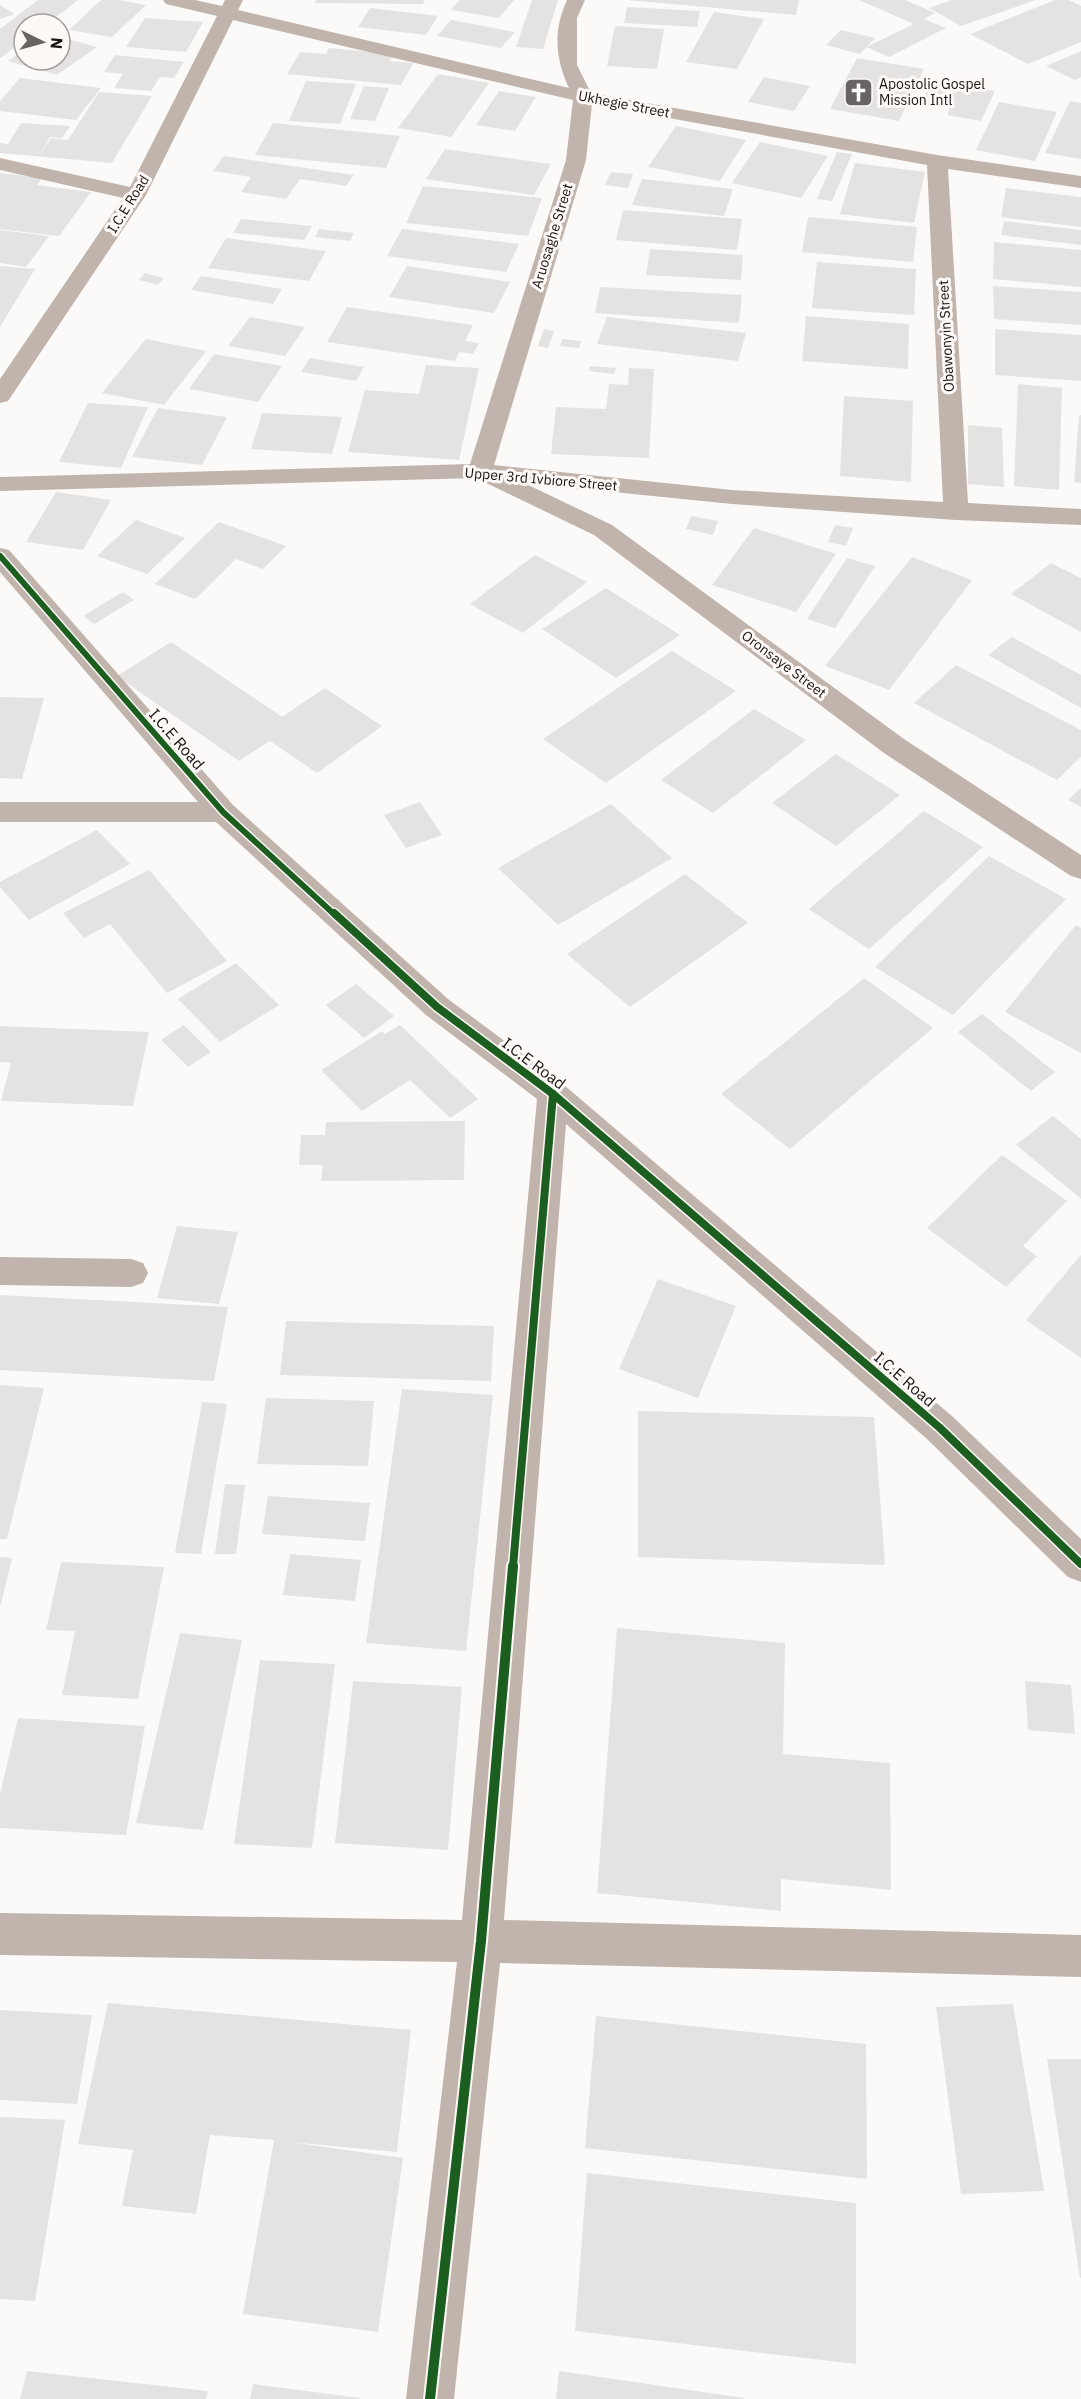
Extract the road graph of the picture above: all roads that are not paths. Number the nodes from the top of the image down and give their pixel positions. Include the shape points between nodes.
1 (172, 0) edge
2 (576, 0) edge
3 (232, 7) edge
4 (584, 97) junction
5 (937, 161) junction
6 (0, 164) edge
7 (1081, 182) edge
8 (136, 195) junction
9 (0, 396) edge
10 (480, 471) junction
11 (0, 484) edge
12 (956, 512) junction
13 (1081, 517) edge
14 (0, 556) edge
15 (0, 812) edge
16 (223, 812) junction
17 (1081, 870) edge
18 (553, 1094) junction
19 (0, 1271) edge
20 (131, 1273) dead end
21 (1075, 1548) edge
22 (0, 1934) edge
23 (481, 1941) junction
24 (1081, 1956) edge
25 (430, 2399) edge

1 - 3 street, Ukhegie Street
2 - 4 street via 568,18 568,65
3 - 4 street, Ukhegie Street
3 - 8 street, I.C.E Road
4 - 5 street, Ukhegie Street
4 - 10 street, Aruosaghe Street via 576,160
5 - 7 street, Ukhegie Street
5 - 12 street, Obawonyin Street
6 - 8 street
8 - 9 street, I.C.E Road
10 - 11 street, Upper 3rd Ivbiore Street
10 - 12 street, Upper 3rd Ivbiore Street via 732,497
10 - 17 street, Oronsaye Street via 603,530 894,746
12 - 13 street, Upper 3rd Ivbiore Street
14 - 16 street, I.C.E Road
15 - 16 street
16 - 18 street, I.C.E Road via 437,1007
18 - 21 street, I.C.E Road
18 - 23 street
19 - 20 street
22 - 23 street
23 - 24 street
23 - 25 street

